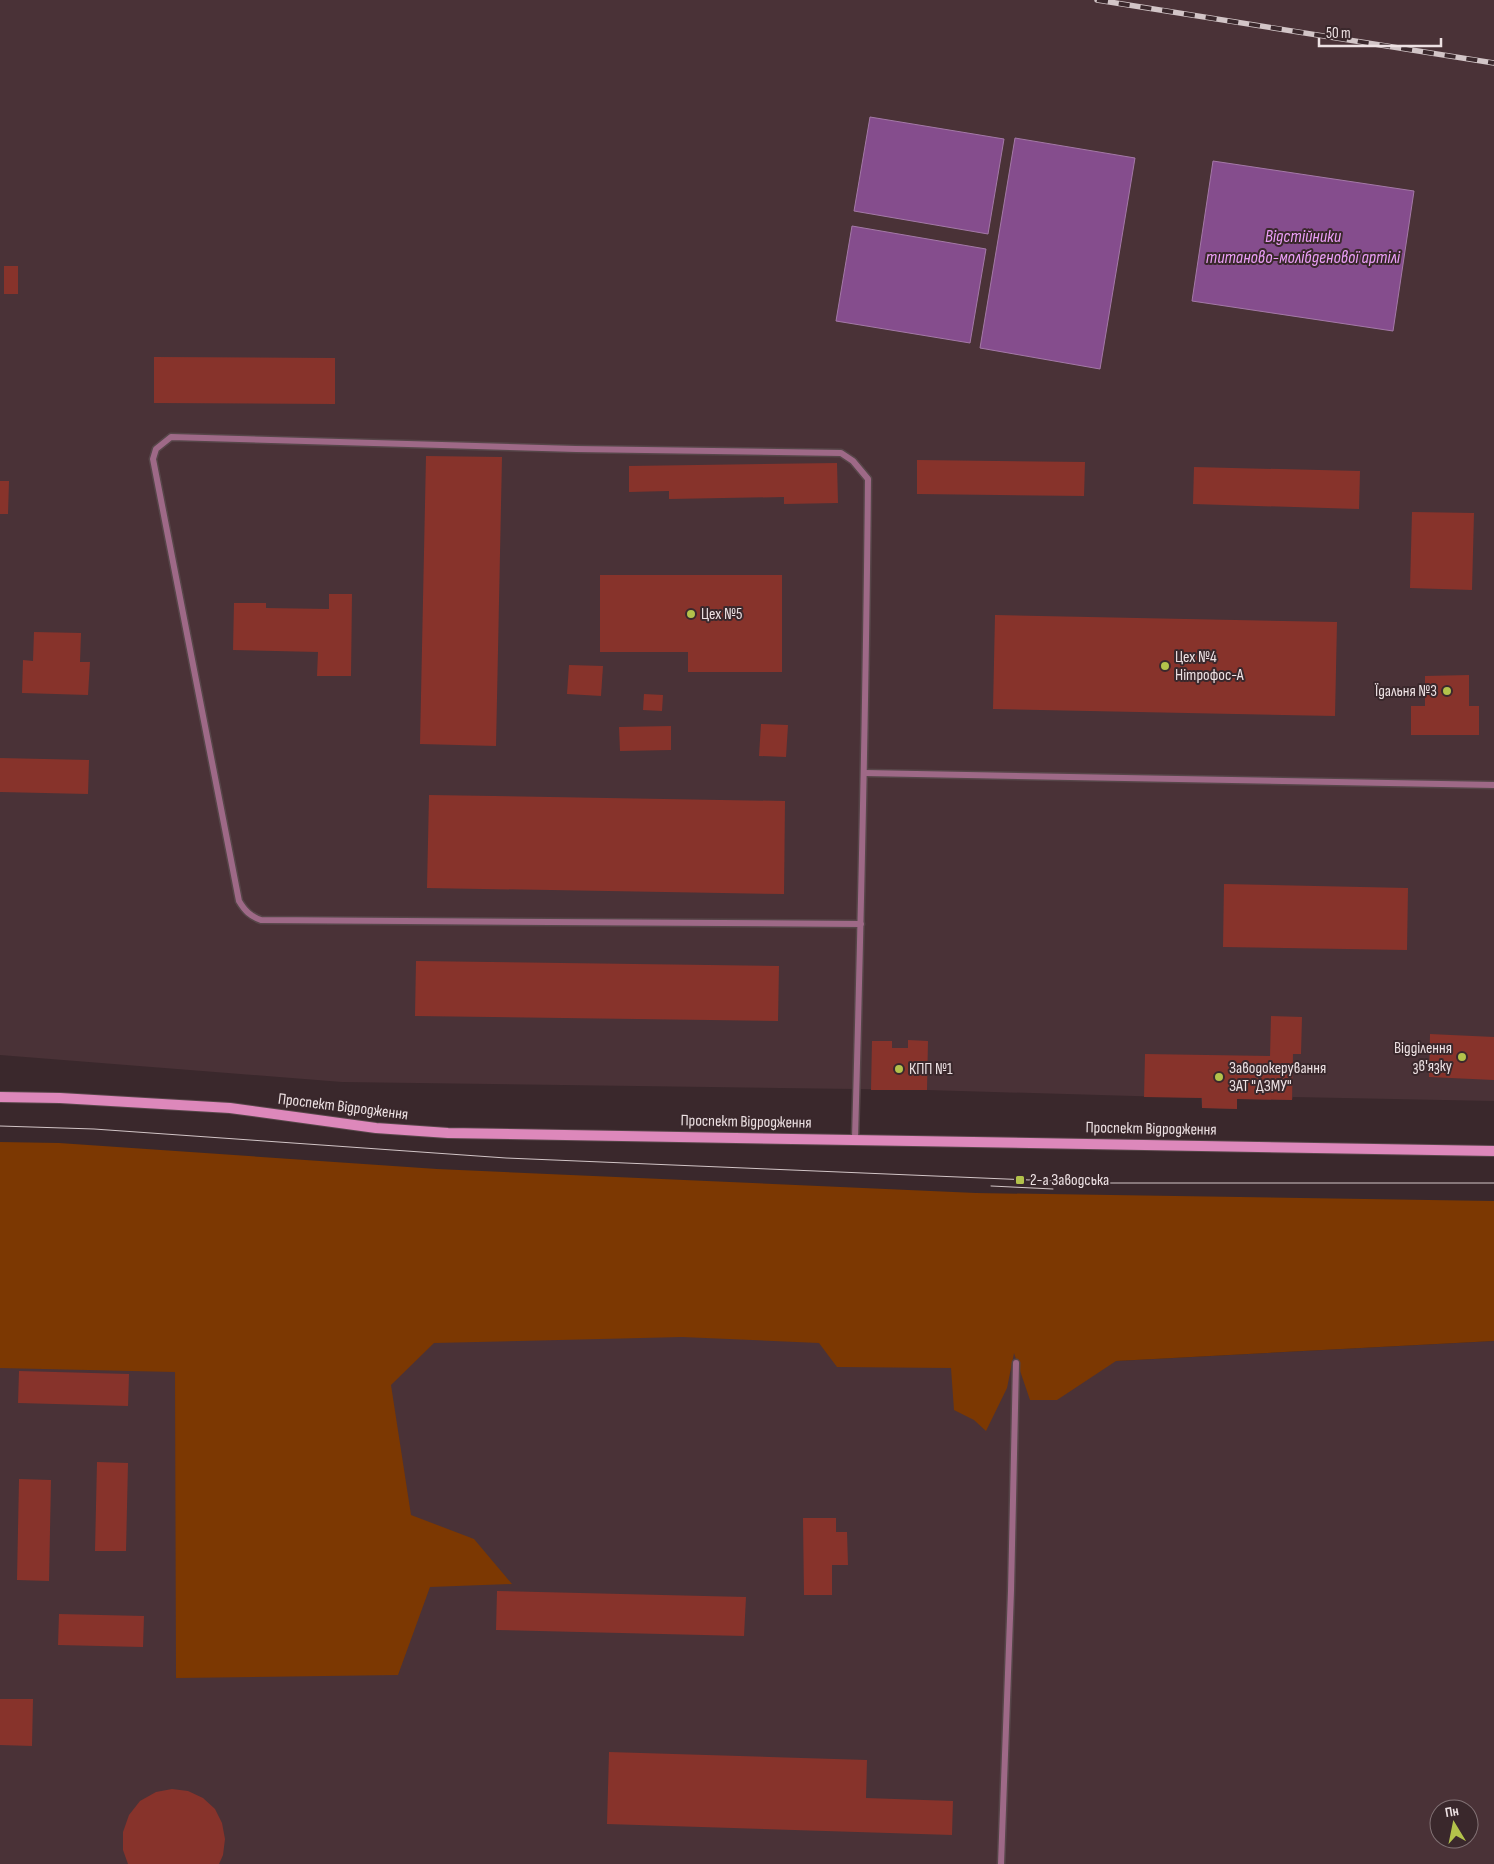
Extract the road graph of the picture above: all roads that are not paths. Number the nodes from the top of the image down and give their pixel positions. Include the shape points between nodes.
1 (865, 773) junction
2 (1494, 785) edge
3 (861, 924) junction
4 (0, 1097) edge
5 (855, 1139) junction
6 (1494, 1151) edge
7 (1016, 1363) dead end
8 (1001, 1864) edge

1 - 2 lane
1 - 3 lane
1 - 3 lane via 868,479 862,469 842,453 171,437 156,449 153,459 239,901 252,917 261,920
3 - 5 lane
4 - 5 street, Проспект Відродження via 230,1108 376,1128 448,1133
5 - 6 street, Проспект Відродження
7 - 8 lane via 1012,1591

